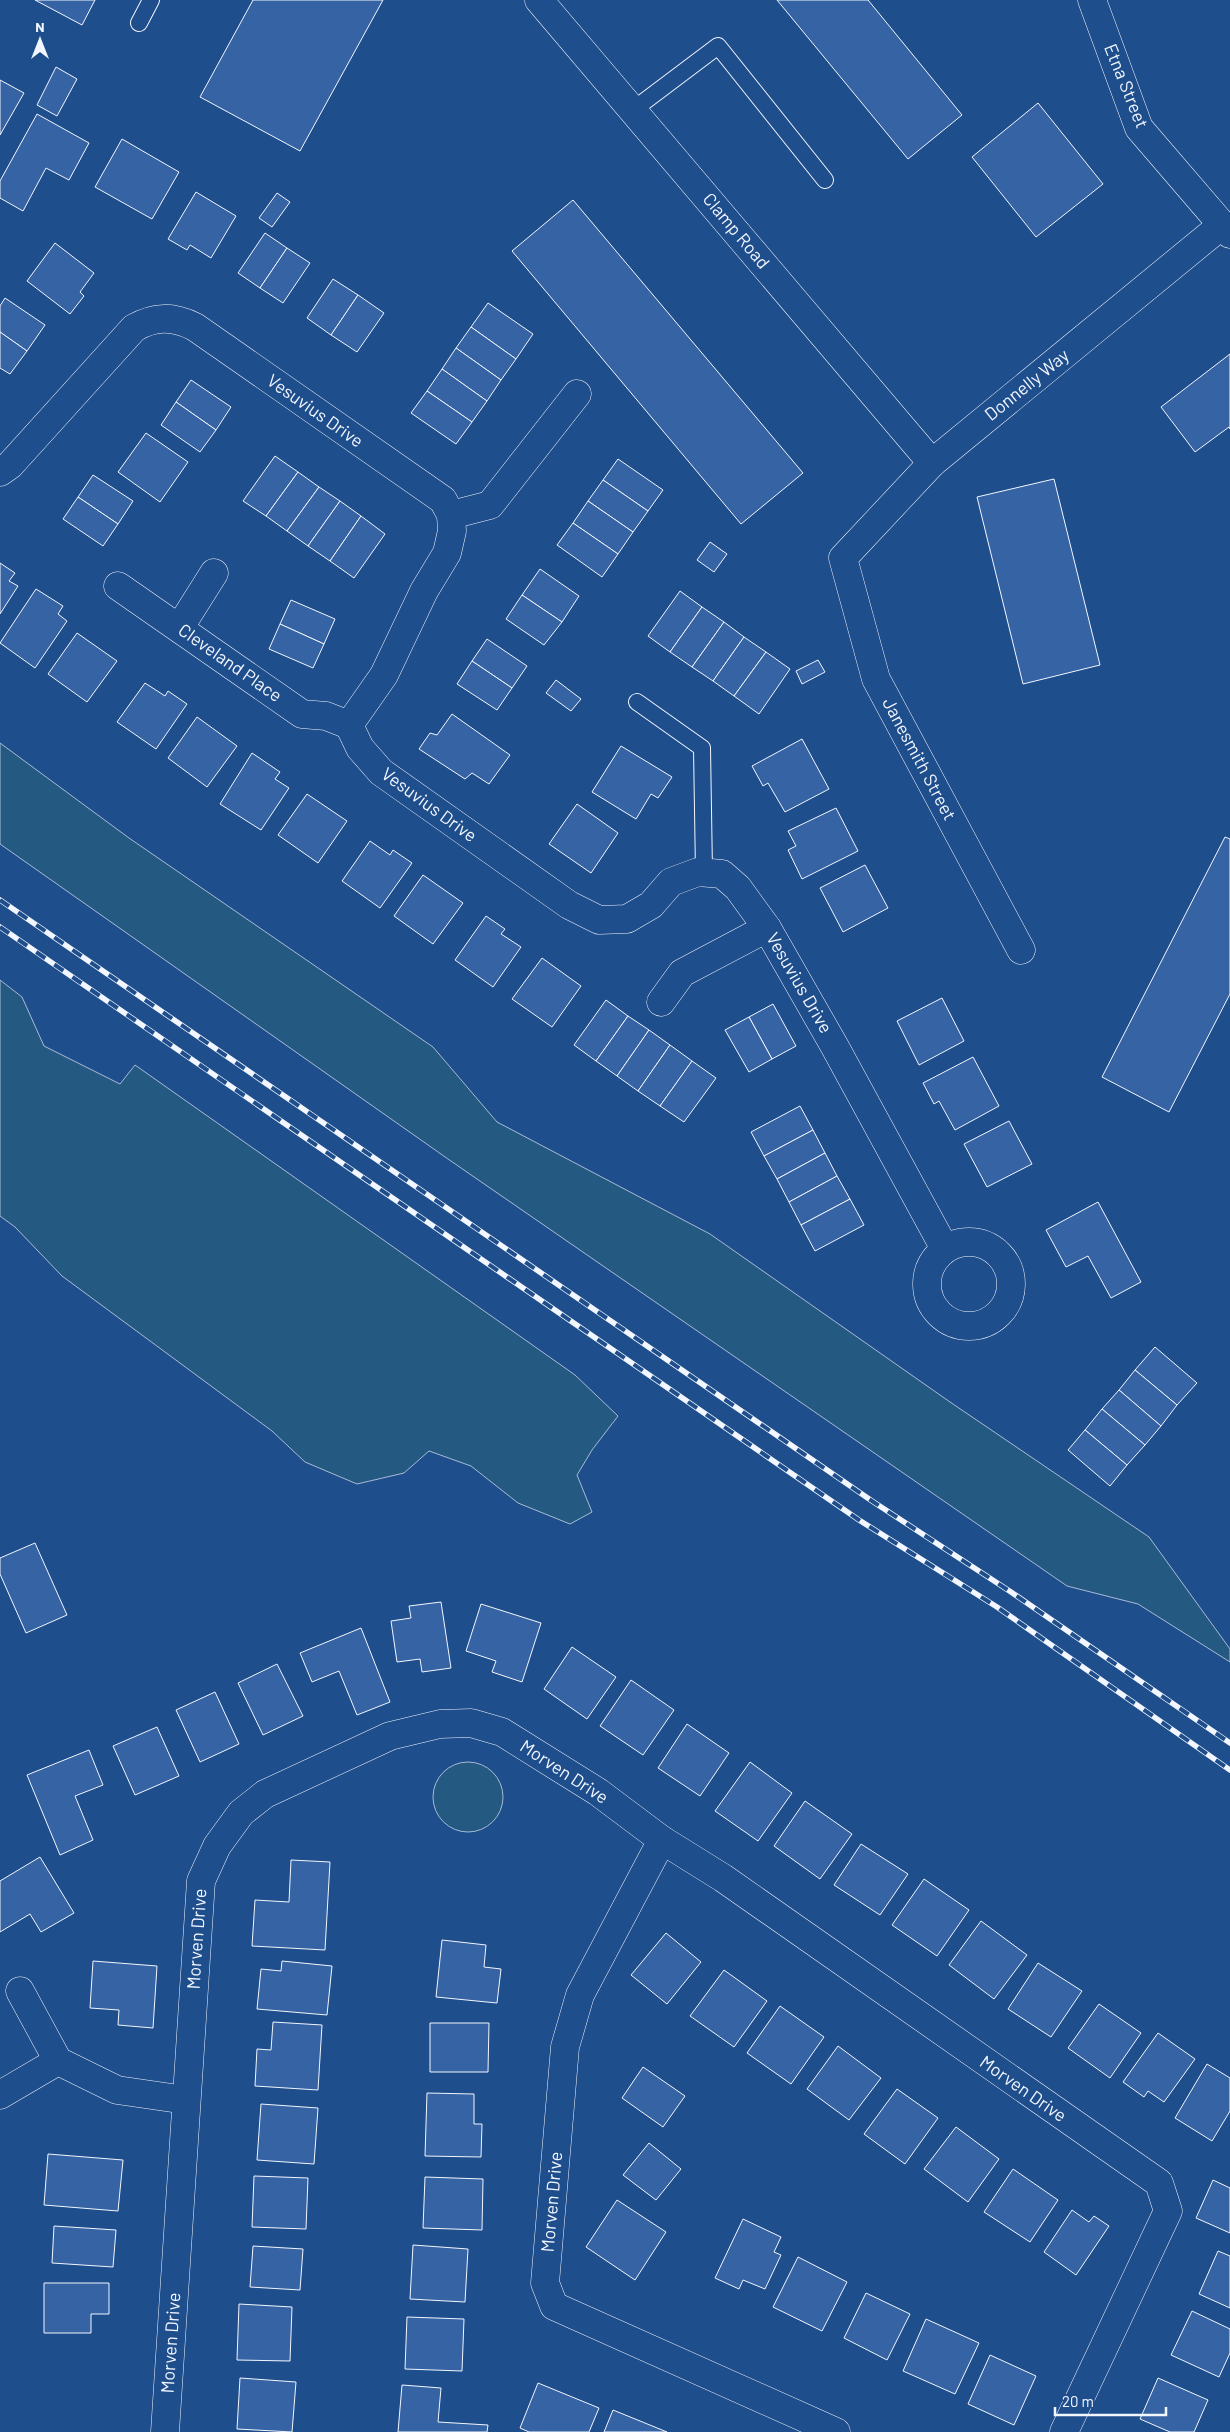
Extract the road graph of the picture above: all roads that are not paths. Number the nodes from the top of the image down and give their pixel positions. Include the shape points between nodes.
1 (151, 0) edge
2 (539, 0) edge
3 (1092, 0) edge
4 (139, 23) dead end
5 (633, 110) junction
6 (825, 180) dead end
7 (1226, 229) edge
8 (577, 394) dead end
9 (932, 463) junction
10 (0, 472) edge
11 (451, 515) junction
12 (843, 558) joint
13 (214, 573) dead end
14 (118, 586) dead end
15 (180, 627) junction
16 (637, 702) dead end
17 (349, 725) junction
18 (704, 872) junction
19 (767, 928) junction
20 (1021, 950) dead end
21 (661, 1002) dead end
22 (945, 1249) dead end
23 (662, 1840) junction
24 (20, 1990) dead end
25 (58, 2061) junction
26 (0, 2095) edge
27 (186, 2100) junction
28 (166, 2432) edge
29 (836, 2432) edge
30 (1064, 2432) edge

1 - 4 lane
2 - 5 street, Clamp Road
3 - 7 street, Etna Street via 1139,128
5 - 6 lane via 718,46
5 - 9 street, Clamp Road
7 - 9 street, Donnelly Way
8 - 11 street via 490,505
9 - 12 street, Donnelly Way
10 - 11 street, Vesuvius Drive via 10,465 134,328 150,319 165,318 182,320 195,327 443,500
11 - 17 street via 452,531 447,553 424,591 384,674
12 - 20 street, Janesmith Street via 876,680
13 - 15 street
14 - 15 street, Cleveland Place
15 - 17 street, Cleveland Place via 302,714 326,716
16 - 18 lane via 702,748
17 - 18 street, Vesuvius Drive via 360,748 381,772 569,905 599,920 627,920 651,905 671,882
18 - 19 street, Vesuvius Drive via 722,874 738,888
19 - 21 street via 682,974
19 - 22 street, Vesuvius Drive
23 - 27 street, Morven Drive via 598,1792 502,1732 471,1723 440,1724 390,1736 265,1794 241,1813 217,1846 201,1881
23 - 29 street, Morven Drive via 580,1995 565,2047 546,2283 554,2306
23 - 30 street, Morven Drive via 723,1878 1159,2183 1168,2211
24 - 25 street
25 - 26 street
25 - 27 street via 117,2090
27 - 28 street, Morven Drive

